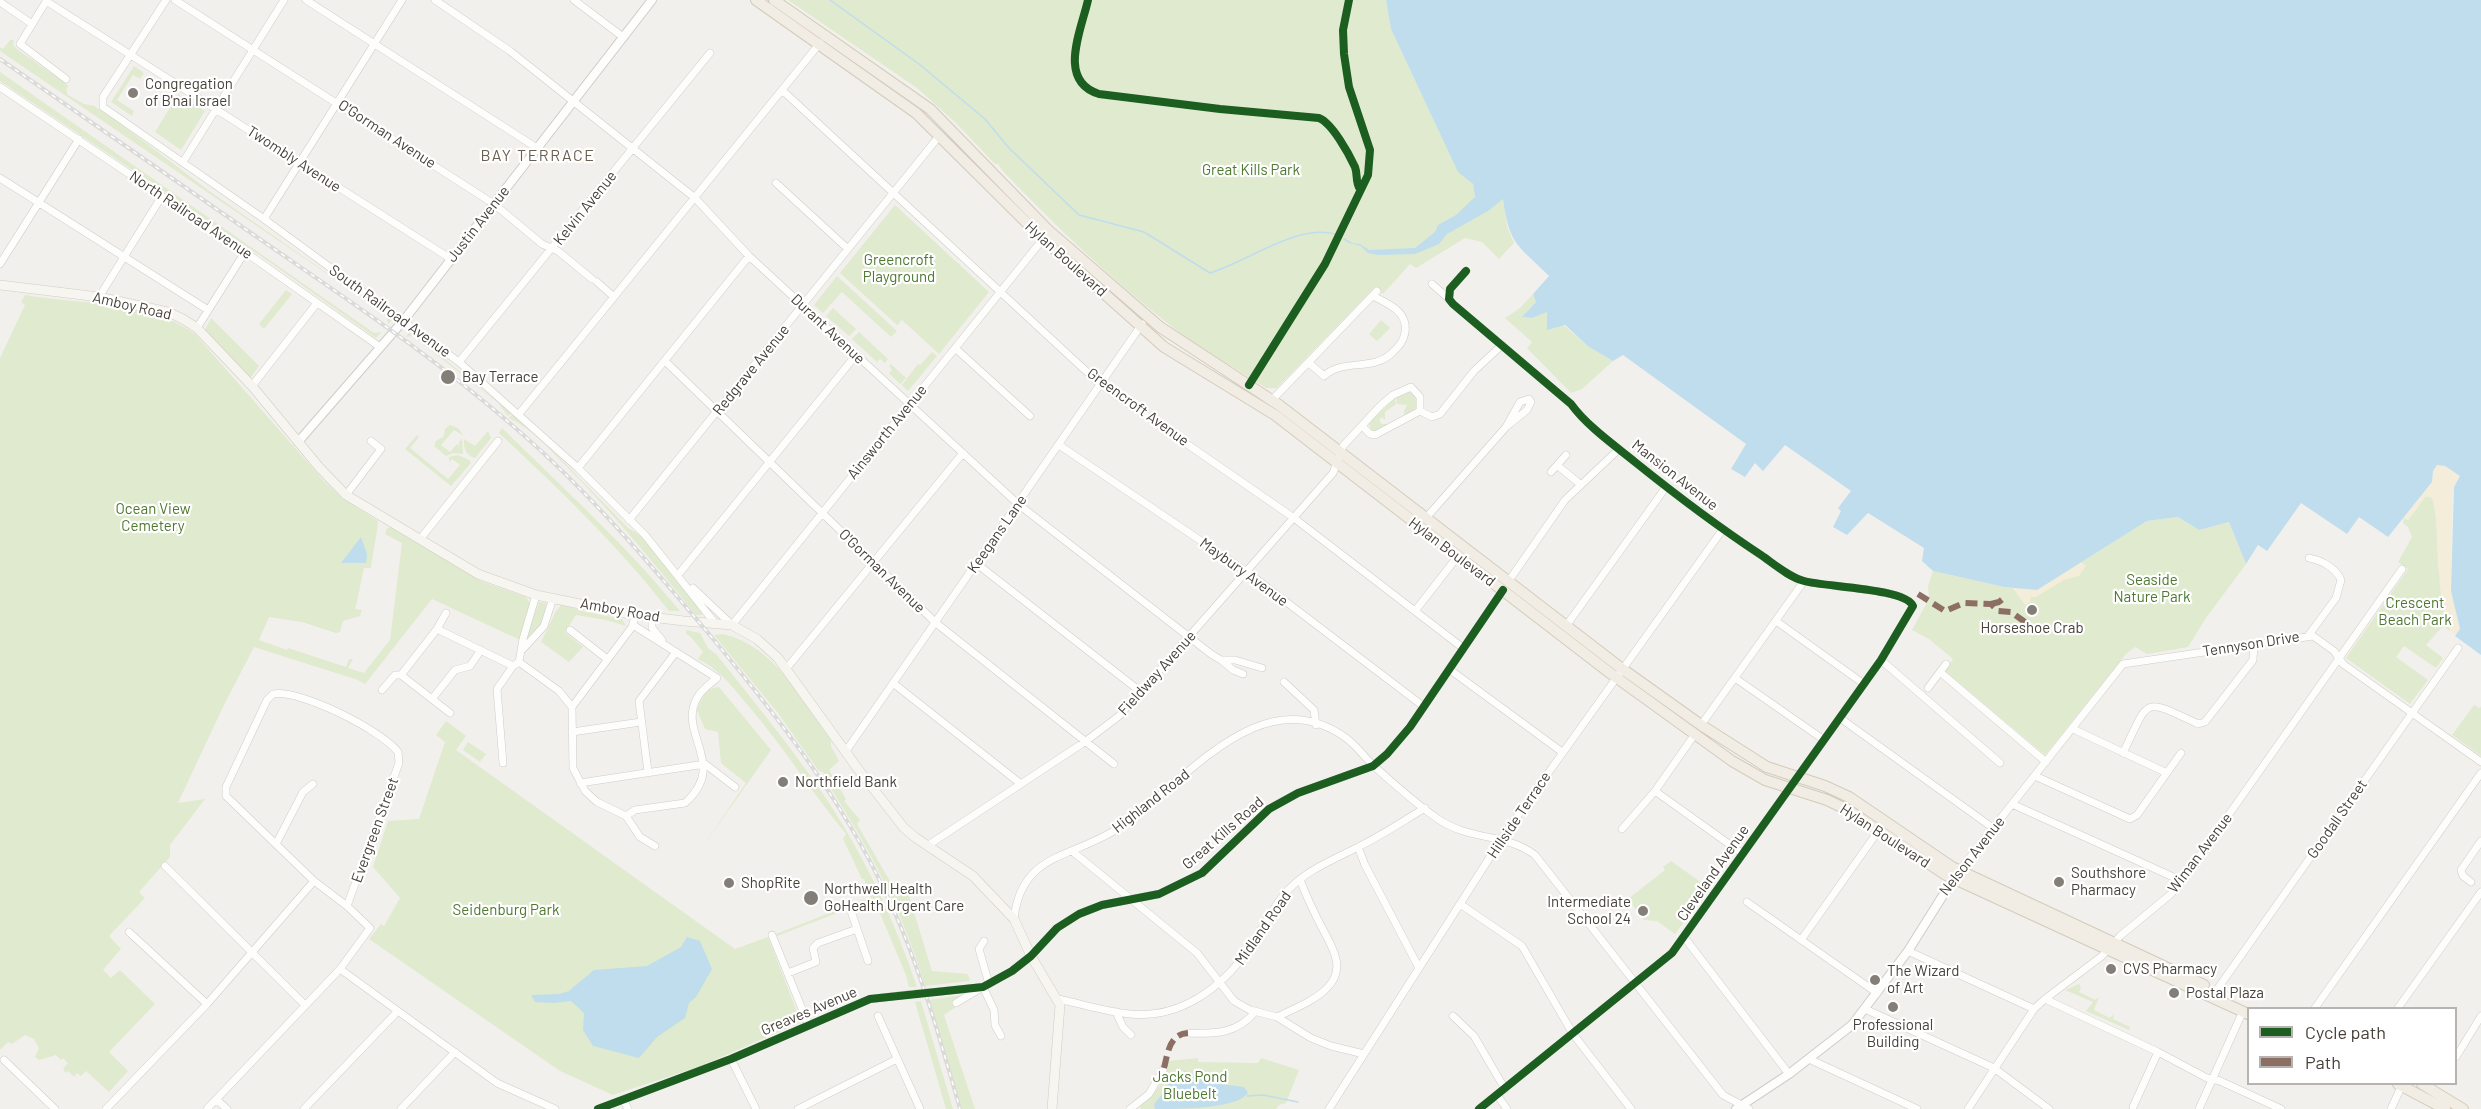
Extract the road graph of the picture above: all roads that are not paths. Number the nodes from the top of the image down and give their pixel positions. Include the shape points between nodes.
1 (166, 0) edge
2 (175, 0) edge
3 (284, 0) edge
4 (306, 0) edge
5 (402, 0) edge
6 (435, 0) edge
7 (574, 0) edge
8 (651, 0) edge
9 (756, 0) edge
10 (774, 0) edge
11 (47, 1) edge
12 (0, 2) edge
13 (32, 24) junction
14 (826, 34) junction
15 (623, 37) junction
16 (375, 43) junction
17 (818, 45) junction
18 (253, 50) junction
19 (710, 53) dead end
20 (131, 55) junction
21 (66, 79) dead end
22 (0, 87) edge
23 (782, 90) junction
24 (574, 101) junction
25 (338, 102) junction
26 (216, 109) junction
27 (940, 135) junction
28 (79, 139) junction
29 (537, 148) junction
30 (633, 148) junction
31 (183, 162) junction
32 (300, 163) junction
33 (0, 178) edge
34 (776, 183) dead end
35 (894, 193) junction
36 (162, 196) junction
37 (695, 198) junction
38 (38, 202) junction
39 (494, 204) junction
40 (264, 219) junction
41 (1043, 239) junction
42 (552, 248) junction
43 (848, 249) junction
44 (245, 252) junction
45 (123, 256) junction
46 (749, 256) junction
47 (451, 258) junction
48 (0, 264) edge
49 (1466, 271) dead end
50 (1432, 284) dead end
51 (0, 285) edge
52 (1001, 291) junction
53 (99, 297) junction
54 (614, 297) junction
55 (1451, 302) junction
56 (317, 303) junction
57 (802, 306) junction
58 (208, 310) junction
59 (1148, 316) junction
60 (404, 320) junction
61 (1140, 326) junction
62 (197, 328) junction
63 (1502, 345) junction
64 (380, 347) junction
65 (955, 348) junction
66 (856, 355) junction
67 (665, 361) junction
68 (459, 362) junction
69 (1310, 363) junction
70 (1100, 384) junction
71 (252, 386) junction
72 (1272, 400) junction
73 (910, 404) junction
74 (1420, 411) junction
75 (717, 412) junction
76 (519, 414) junction
77 (1030, 416) dead end
78 (1362, 426) junction
79 (1506, 427) dead end
80 (371, 441) dead end
81 (498, 441) dead end
82 (298, 442) junction
83 (1059, 445) junction
84 (1619, 449) junction
85 (1341, 452) junction
86 (963, 453) junction
87 (1566, 455) dead end
88 (770, 462) junction
89 (1337, 464) junction
90 (1558, 466) junction
91 (578, 468) junction
92 (1551, 472) dead end
93 (1580, 484) junction
94 (1666, 487) junction
95 (346, 495) junction
96 (1018, 504) junction
97 (822, 513) junction
98 (1294, 518) junction
99 (1426, 518) junction
100 (629, 520) junction
101 (1723, 529) junction
102 (421, 538) junction
103 (1458, 556) junction
104 (2309, 558) dead end
105 (874, 563) junction
106 (977, 564) junction
107 (2402, 569) dead end
108 (1247, 572) junction
109 (678, 574) junction
110 (1804, 581) junction
111 (1505, 586) junction
112 (536, 595) junction
113 (554, 598) junction
114 (1913, 604) joint
115 (1415, 611) junction
116 (446, 613) dead end
117 (652, 617) junction
118 (634, 620) junction
119 (1776, 621) junction
120 (715, 623) junction
121 (936, 623) junction
122 (732, 625) junction
123 (1566, 626) junction
124 (437, 629) junction
125 (570, 630) dead end
126 (2308, 636) junction
127 (1189, 637) junction
128 (665, 644) junction
129 (2253, 644) junction
130 (1463, 648) junction
131 (2458, 648) dead end
132 (523, 649) junction
133 (481, 650) junction
134 (676, 652) junction
135 (2339, 659) junction
136 (607, 660) junction
137 (1221, 660) junction
138 (1881, 660) junction
139 (516, 664) junction
140 (1946, 664) dead end
141 (2124, 664) joint
142 (786, 669) junction
143 (1262, 669) dead end
144 (1449, 669) junction
145 (1940, 672) junction
146 (1618, 673) junction
147 (1243, 674) dead end
148 (401, 675) junction
149 (1735, 678) junction
150 (1284, 682) dead end
151 (893, 683) junction
152 (1864, 684) junction
153 (1928, 688) dead end
154 (382, 690) dead end
155 (1141, 692) junction
156 (432, 699) junction
157 (1423, 706) junction
158 (572, 707) junction
159 (2413, 712) junction
160 (450, 713) dead end
161 (1840, 718) junction
162 (641, 722) junction
163 (1316, 725) junction
164 (2073, 729) junction
165 (1698, 730) junction
166 (572, 732) junction
167 (1824, 740) junction
168 (1086, 741) junction
169 (846, 751) junction
170 (1562, 752) junction
171 (2124, 753) junction
172 (2181, 753) dead end
173 (2000, 762) dead end
174 (2046, 762) junction
175 (2481, 762) edge
176 (503, 763) dead end
177 (705, 764) junction
178 (1114, 764) dead end
179 (1373, 766) junction
180 (648, 772) junction
181 (2167, 773) junction
182 (2481, 773) edge
183 (2035, 776) junction
184 (1797, 778) junction
185 (580, 783) junction
186 (1022, 783) junction
187 (313, 784) dead end
188 (735, 787) dead end
189 (1789, 789) junction
190 (1655, 792) junction
191 (2012, 804) junction
192 (1425, 808) junction
193 (626, 816) junction
194 (1993, 828) junction
195 (1622, 829) dead end
196 (1879, 830) junction
197 (1501, 839) junction
198 (2481, 842) edge
199 (276, 844) junction
200 (655, 846) dead end
201 (927, 846) junction
202 (1358, 847) junction
203 (1072, 851) junction
204 (1743, 854) junction
205 (165, 866) dead end
206 (1956, 875) junction
207 (1300, 879) junction
208 (314, 881) junction
209 (2182, 881) junction
210 (2471, 882) dead end
211 (2481, 892) edge
212 (1131, 900) junction
213 (1747, 902) dead end
214 (1460, 904) junction
215 (347, 906) junction
216 (851, 911) dead end
217 (1014, 919) junction
218 (857, 929) junction
219 (129, 932) dead end
220 (772, 935) dead end
221 (1684, 937) junction
222 (1801, 940) junction
223 (984, 942) dead end
224 (2110, 946) junction
225 (1908, 951) junction
226 (253, 953) junction
227 (1031, 956) junction
228 (868, 961) dead end
229 (1419, 968) junction
230 (339, 969) junction
231 (788, 973) junction
232 (1219, 982) junction
233 (1636, 984) junction
234 (986, 985) junction
235 (2216, 991) junction
236 (1877, 993) junction
237 (1058, 999) junction
238 (2045, 999) junction
239 (956, 1003) dead end
240 (207, 1004) junction
241 (305, 1005) junction
242 (2253, 1007) edge
243 (2316, 1007) edge
244 (2399, 1007) edge
245 (1865, 1009) junction
246 (2034, 1010) junction
247 (398, 1011) junction
248 (1256, 1011) junction
249 (1116, 1012) junction
250 (2246, 1012) edge
251 (878, 1016) dead end
252 (1453, 1016) dead end
253 (2481, 1016) edge
254 (1277, 1017) junction
255 (809, 1026) junction
256 (1188, 1033) dead end
257 (1573, 1034) junction
258 (1131, 1035) dead end
259 (1001, 1036) dead end
260 (455, 1052) junction
261 (2158, 1052) junction
262 (1364, 1054) junction
263 (2457, 1055) edge
264 (730, 1059) junction
265 (897, 1059) junction
266 (1809, 1059) junction
267 (4, 1060) dead end
268 (1164, 1068) dead end
269 (1994, 1068) junction
270 (1789, 1074) junction
271 (2213, 1080) junction
272 (2400, 1085) edge
273 (2402, 1085) edge
274 (2437, 1087) edge
275 (1505, 1089) junction
276 (1497, 1095) junction
277 (216, 1099) junction
278 (623, 1099) junction
279 (2133, 1107) dead end
280 (1742, 1108) edge
281 (55, 1109) edge
282 (106, 1109) edge
283 (207, 1109) edge
284 (227, 1109) edge
285 (304, 1109) edge
286 (400, 1109) edge
287 (555, 1109) edge
288 (598, 1109) edge
289 (628, 1109) edge
290 (756, 1109) edge
291 (798, 1109) edge
292 (920, 1109) edge
293 (1052, 1109) edge
294 (1130, 1109) edge
295 (1329, 1109) edge
296 (1479, 1109) edge
297 (1507, 1109) edge
298 (1631, 1109) edge
299 (1917, 1109) edge
300 (1968, 1109) edge
301 (2049, 1109) edge
302 (2199, 1109) edge
303 (2281, 1109) edge
304 (2391, 1109) edge
305 (2445, 1109) edge
306 (2463, 1109) edge

1 - 20 street
2 - 18 street, O'Gorman Avenue
3 - 18 street
4 - 16 street
5 - 16 street
6 - 24 street, Durant Avenue
7 - 15 street
8 - 15 street, Justin Avenue
9 - 17 main road, Hylan Boulevard
10 - 14 main road, Hylan Boulevard
11 - 13 street
11 - 20 street, Twombly Avenue
12 - 13 street
13 - 21 street via 20,44
14 - 17 street
14 - 59 main road, Hylan Boulevard via 930,109 1043,225
15 - 24 street, Justin Avenue
16 - 25 street
16 - 29 street
17 - 23 street
17 - 27 main road, Hylan Boulevard via 907,106
18 - 25 street, O'Gorman Avenue
18 - 26 street
19 - 30 street, Kelvin Avenue
20 - 26 street, Twombly Avenue
20 - 31 street, South Railroad Avenue via 102,104
22 - 28 street, North Railroad Avenue
23 - 35 street, Greencroft Avenue
23 - 37 street
24 - 29 street, Justin Avenue
24 - 30 street, Durant Avenue
25 - 32 street
25 - 39 street, O'Gorman Avenue
26 - 31 street
26 - 32 street, Twombly Avenue
27 - 35 street, Redgrave Avenue
27 - 41 main road, Hylan Boulevard
28 - 36 street, North Railroad Avenue
28 - 38 street
29 - 39 street, Justin Avenue
30 - 37 street, Durant Avenue
30 - 42 street, Kelvin Avenue
31 - 40 street, South Railroad Avenue
32 - 40 street
32 - 47 street, Twombly Avenue
33 - 38 street
34 - 43 street
35 - 43 street, Redgrave Avenue
35 - 52 street, Greencroft Avenue
36 - 44 street, North Railroad Avenue
36 - 45 street
37 - 46 street, Durant Avenue
37 - 54 street
38 - 45 street
38 - 48 street
39 - 42 street, O'Gorman Avenue
39 - 47 street, Justin Avenue
40 - 60 street, South Railroad Avenue
41 - 52 street, Ainsworth Avenue
41 - 61 main road, Hylan Boulevard
42 - 54 street, O'Gorman Avenue
42 - 68 street, Kelvin Avenue
43 - 57 street, Redgrave Avenue
44 - 56 street, North Railroad Avenue
44 - 58 street
45 - 53 street
45 - 58 street
46 - 57 street, Durant Avenue
46 - 67 street
47 - 60 street, Justin Avenue
49 - 55 street via 1450,290
50 - 55 street, Mansion Avenue
51 - 53 main road, Amboy Road
52 - 65 street, Ainsworth Avenue
52 - 70 street, Greencroft Avenue
53 - 62 main road, Amboy Road via 168,312
54 - 76 street
55 - 63 street, Mansion Avenue
56 - 64 street, North Railroad Avenue
56 - 71 street
57 - 66 street, Durant Avenue
57 - 75 street, Redgrave Avenue
58 - 62 street
59 - 61 street, Keegans Lane
59 - 72 main road, Hylan Boulevard via 1176,339
60 - 64 street, Justin Avenue
60 - 68 street, South Railroad Avenue
61 - 70 street, Keegans Lane
61 - 89 main road, Hylan Boulevard via 1171,352 1267,410
62 - 71 main road, Amboy Road
63 - 74 street via 1474,371 1440,414 1432,417
63 - 84 street, Mansion Avenue
64 - 82 street, Justin Avenue
65 - 73 street, Ainsworth Avenue
65 - 77 street
66 - 73 street, Durant Avenue
66 - 88 street
67 - 75 street, O'Gorman Avenue
67 - 91 street
68 - 76 street, South Railroad Avenue
69 - 69 street via 1375,294 1401,315 1405,333 1400,345 1383,361 1339,368 1324,376
69 - 72 street
70 - 83 street, Keegans Lane
70 - 98 street, Greencroft Avenue
71 - 82 main road, Amboy Road
72 - 85 main road, Hylan Boulevard
73 - 86 street, Durant Avenue
73 - 97 street, Ainsworth Avenue
74 - 78 street via 1375,435
74 - 78 street, Fieldway Avenue via 1420,397 1411,387 1387,400
75 - 88 street, O'Gorman Avenue
75 - 100 street, Redgrave Avenue
76 - 91 street, South Railroad Avenue
78 - 85 street, Fieldway Avenue
79 - 99 street
80 - 95 street via 381,449
81 - 102 street
82 - 95 main road, Amboy Road
83 - 96 street, Keegans Lane
83 - 108 street, Maybury Avenue
84 - 93 street, Great Kills Road
84 - 94 street, Mansion Avenue
85 - 89 street, Fieldway Avenue
85 - 99 main road, Hylan Boulevard
86 - 96 street, Durant Avenue
86 - 105 street
87 - 90 street
88 - 97 street, O'Gorman Avenue
88 - 109 street
89 - 98 street, Fieldway Avenue
89 - 103 main road, Hylan Boulevard
90 - 92 street
90 - 93 street
91 - 100 street, South Railroad Avenue
93 - 111 street, Great Kills Road
94 - 101 street, Mansion Avenue
94 - 123 street
95 - 102 main road, Amboy Road
96 - 106 street, Keegans Lane
96 - 127 street, Durant Avenue
97 - 105 street, O'Gorman Avenue
97 - 122 street, Ainsworth Avenue
98 - 108 street, Fieldway Avenue
98 - 115 street, Greencroft Avenue
99 - 111 main road, Hylan Boulevard
100 - 109 street, South Railroad Avenue
101 - 110 street, Mansion Avenue
101 - 146 street, Hillside Terrace
102 - 112 main road, Amboy Road via 473,571
103 - 111 main road, Hylan Boulevard
103 - 115 street
104 - 126 street via 2319,560 2341,580 2336,598
105 - 121 street, O'Gorman Avenue
105 - 142 street
106 - 121 street, Keegans Lane
106 - 155 street
107 - 135 street, Wiman Avenue
108 - 127 street, Fieldway Avenue
108 - 157 street, Maybury Avenue
109 - 120 street, South Railroad Avenue
109 - 122 street, South Railroad Avenue
110 - 114 street, Mansion Avenue via 1867,590
110 - 119 street
111 - 123 main road, Hylan Boulevard
111 - 130 street, Great Kills Road
111 - 146 main road, Hylan Boulevard
112 - 113 main road, Amboy Road
112 - 132 street
113 - 118 main road, Amboy Road
113 - 132 street via 544,626
114 - 138 street, Cleveland Avenue
115 - 130 street, Greencroft Avenue
116 - 124 street
117 - 118 main road, Amboy Road
117 - 120 main road, Amboy Road
117 - 128 street via 652,630
118 - 128 street
118 - 136 street
119 - 149 street
119 - 152 street
120 - 122 main road, Amboy Road
121 - 151 street, Keegans Lane
121 - 168 street, O'Gorman Avenue
122 - 142 main road, Amboy Road via 769,649
123 - 146 main road, Hylan Boulevard
124 - 133 street
124 - 148 street
125 - 136 street
126 - 129 street, Tennyson Drive
126 - 135 street, Tennyson Drive via 2334,651
127 - 137 street, Durant Avenue
127 - 155 street, Fieldway Avenue
128 - 134 street
129 - 141 street, Tennyson Drive
129 - 171 street via 2253,660 2205,722 2198,724 2157,706 2150,707 2143,713
130 - 144 street, Great Kills Road
131 - 159 street, Goodall Street
132 - 139 street
133 - 139 street
133 - 156 street via 470,666 455,670
134 - 162 street via 640,698
134 - 177 street via 717,678 698,696 694,709
135 - 159 street, Tennyson Drive
135 - 209 street, Wiman Avenue
136 - 158 street
137 - 143 street, Durant Avenue via 1235,660
137 - 147 street, Durant Avenue
138 - 152 street, Cleveland Avenue
138 - 173 street
139 - 158 street via 559,691
139 - 176 street via 497,689
140 - 145 street
141 - 164 street, Nelson Avenue
142 - 169 main road, Amboy Road
144 - 157 street, Great Kills Road
144 - 170 street
145 - 153 street
145 - 174 street
146 - 165 main road, Hylan Boulevard
146 - 170 street, Hillside Terrace
148 - 154 street via 395,675
148 - 156 street
149 - 165 street
149 - 167 street
150 - 163 street via 1314,710
151 - 169 street, Keegans Lane
151 - 186 street
152 - 161 street, Cleveland Avenue
155 - 168 street, Fieldway Avenue via 1119,716
156 - 160 street
157 - 179 street, Great Kills Road via 1398,742
158 - 166 street
159 - 175 street, Tennyson Drive
159 - 235 street, Goodall Street
161 - 167 street, Cleveland Avenue
161 - 194 street
162 - 166 street
162 - 180 street
163 - 179 street, Highland Road via 1346,738
163 - 203 street, Highland Road via 1284,720 1245,731 1118,828
164 - 171 street
164 - 174 street, Nelson Avenue
165 - 184 main road, Hylan Boulevard via 1759,763
165 - 189 main road, Hylan Boulevard via 1749,772
165 - 190 street
166 - 185 street via 573,766
167 - 184 street, Cleveland Avenue
168 - 178 street, O'Gorman Avenue
168 - 186 street, Fieldway Avenue
169 - 201 main road, Amboy Road via 904,828
170 - 197 street, Hillside Terrace
171 - 181 street
172 - 181 street
174 - 183 street, Nelson Avenue
177 - 180 street
177 - 188 street
177 - 193 street via 705,775 686,803 634,810
179 - 192 street, Highland Road
179 - 212 street, Great Kills Road via 1286,798 1269,809 1202,873 1173,889
180 - 185 street
181 - 183 street via 2130,819
182 - 243 street
183 - 191 street, Nelson Avenue
184 - 189 street, Cleveland Avenue
184 - 206 main road, Hylan Boulevard via 1850,797
185 - 193 street via 591,798
186 - 201 street, Fieldway Avenue
187 - 199 street via 303,792
189 - 196 main road, Hylan Boulevard via 1840,806
189 - 204 street, Cleveland Avenue
190 - 195 street
190 - 204 street
191 - 194 street, Nelson Avenue
191 - 209 street
192 - 197 street, Highland Road via 1461,831
192 - 202 street, Midland Road
193 - 200 street via 640,837
194 - 206 street, Nelson Avenue
196 - 206 main road, Hylan Boulevard
196 - 222 street
197 - 214 street, Hillside Terrace
197 - 233 street via 1519,844 1539,859
198 - 210 street via 2461,870
199 - 208 street
199 - 215 street, Evergreen Street via 225,792 273,694 336,710 395,748 399,762
201 - 217 main road, Amboy Road via 973,876
202 - 207 street, Midland Road
202 - 229 street
203 - 212 street
203 - 217 street, Highland Road via 1048,860 1032,873 1017,899
204 - 221 street, Cleveland Avenue
205 - 226 street
206 - 224 main road, Hylan Boulevard
206 - 225 street, Nelson Avenue
207 - 232 street, Midland Road via 1287,890 1234,969
207 - 254 street via 1335,950 1337,970 1322,993
208 - 215 street
208 - 226 street
209 - 224 street, Wiman Avenue
211 - 244 street
212 - 227 street, Great Kills Road via 1102,904 1078,914 1057,928
212 - 232 street via 1197,953
213 - 222 street
214 - 229 street, Hillside Terrace
214 - 257 street via 1522,946
215 - 230 street via 370,928
216 - 218 street
217 - 227 main road, Amboy Road
218 - 228 street
218 - 231 street via 818,943 813,948 816,962
219 - 240 street
220 - 231 street
221 - 233 street, Cleveland Avenue via 1672,953
221 - 270 street
222 - 236 street
223 - 234 street via 979,949
224 - 235 main road, Hylan Boulevard
224 - 238 street, Wiman Avenue
224 - 250 main road, Hylan Boulevard
225 - 236 street, Nelson Avenue
225 - 246 street
226 - 240 street
226 - 241 street
227 - 234 street, Greaves Avenue
227 - 237 main road, Amboy Road
229 - 262 street, Hillside Terrace
230 - 241 street
230 - 247 street
231 - 255 street
232 - 248 street via 1234,1001
232 - 249 street, Midland Road via 1200,998 1168,1011 1140,1015
233 - 257 street, Cleveland Avenue
233 - 280 street via 1723,1095
234 - 239 street
234 - 255 street, Greaves Avenue, bridge via 870,999
234 - 259 street
235 - 242 main road, Hylan Boulevard
236 - 245 street, Nelson Avenue
237 - 249 street, Midland Road
237 - 293 main road, Amboy Road via 1061,1016
238 - 246 street, Wiman Avenue
238 - 261 street
240 - 282 street
241 - 277 street
245 - 266 street, Nelson Avenue via 1847,1031
245 - 269 street
246 - 269 street, Wiman Avenue
247 - 260 street
247 - 285 street
248 - 254 street
248 - 256 street via 1243,1024 1226,1032
249 - 258 street
250 - 271 street
251 - 265 street
252 - 275 street via 1473,1036
253 - 263 street
254 - 262 street via 1311,1038
255 - 264 street, Greaves Avenue
257 - 275 street, Cleveland Avenue
257 - 298 street
260 - 286 street
260 - 287 street via 497,1083
261 - 271 street
261 - 279 street
262 - 295 street, Hillside Terrace
264 - 278 street, Greaves Avenue
264 - 290 street
265 - 291 street
265 - 292 street
266 - 270 street, Nelson Avenue
266 - 299 street
267 - 281 street
268 - 294 street via 1149,1094
269 - 300 street, Wiman Avenue
269 - 301 street
270 - 280 street, Nelson Avenue
271 - 302 street
271 - 303 street
272 - 304 street
273 - 305 main road
274 - 306 main road
275 - 276 street, Cleveland Avenue
276 - 296 street, Cleveland Avenue
276 - 297 street
277 - 283 street
277 - 284 street
278 - 288 street, Greaves Avenue
278 - 289 street

